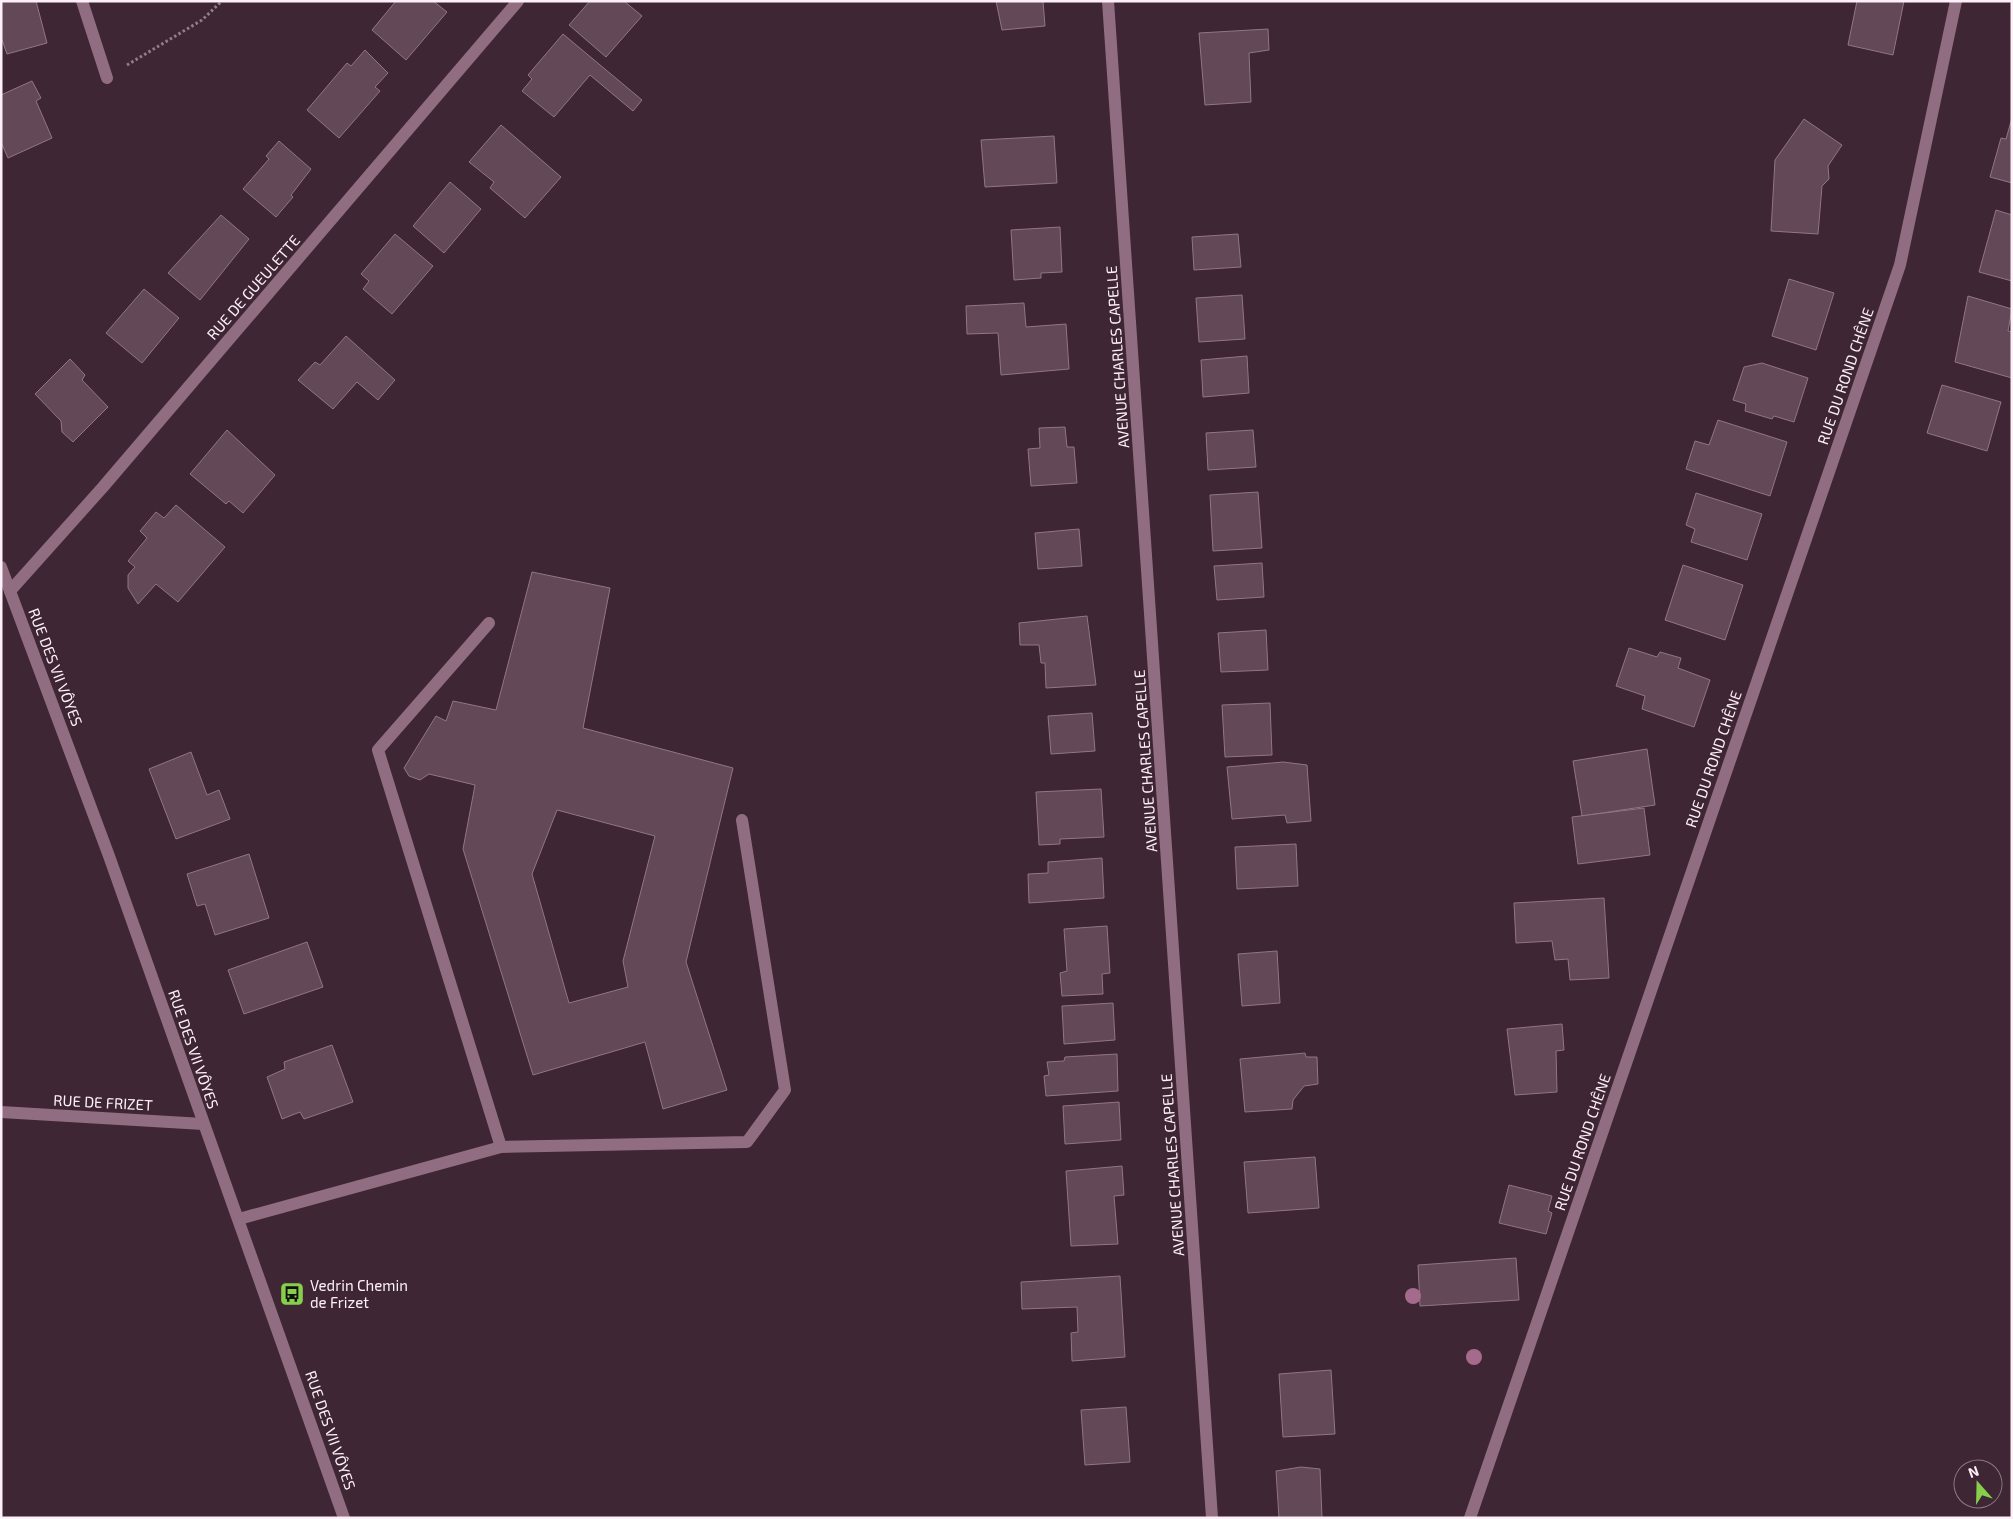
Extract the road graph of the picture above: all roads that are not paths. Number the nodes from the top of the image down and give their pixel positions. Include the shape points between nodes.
1 (82, 1) edge
2 (518, 1) edge
3 (1108, 1) edge
4 (1956, 1) edge
5 (106, 78) road end
6 (1, 567) edge
7 (10, 591) junction
8 (489, 623) dead end
9 (742, 820) dead end
10 (1, 1112) edge
11 (204, 1124) junction
12 (501, 1147) junction
13 (239, 1219) junction
14 (344, 1518) edge
15 (1212, 1518) edge
16 (1470, 1518) edge

1 - 5 street
2 - 7 street, RUE DE GUEULETTE
3 - 15 street, AVENUE CHARLES CAPELLE
4 - 16 street, RUE DU ROND CHÊNE via 1900,266
6 - 7 street, RUE DES VII VÔYES
7 - 11 street, RUE DES VII VÔYES
8 - 12 street via 378,750
9 - 12 street via 785,1090 747,1142
10 - 11 street, RUE DE FRIZET
11 - 13 street, RUE DES VII VÔYES
12 - 13 street
13 - 14 street, RUE DES VII VÔYES

